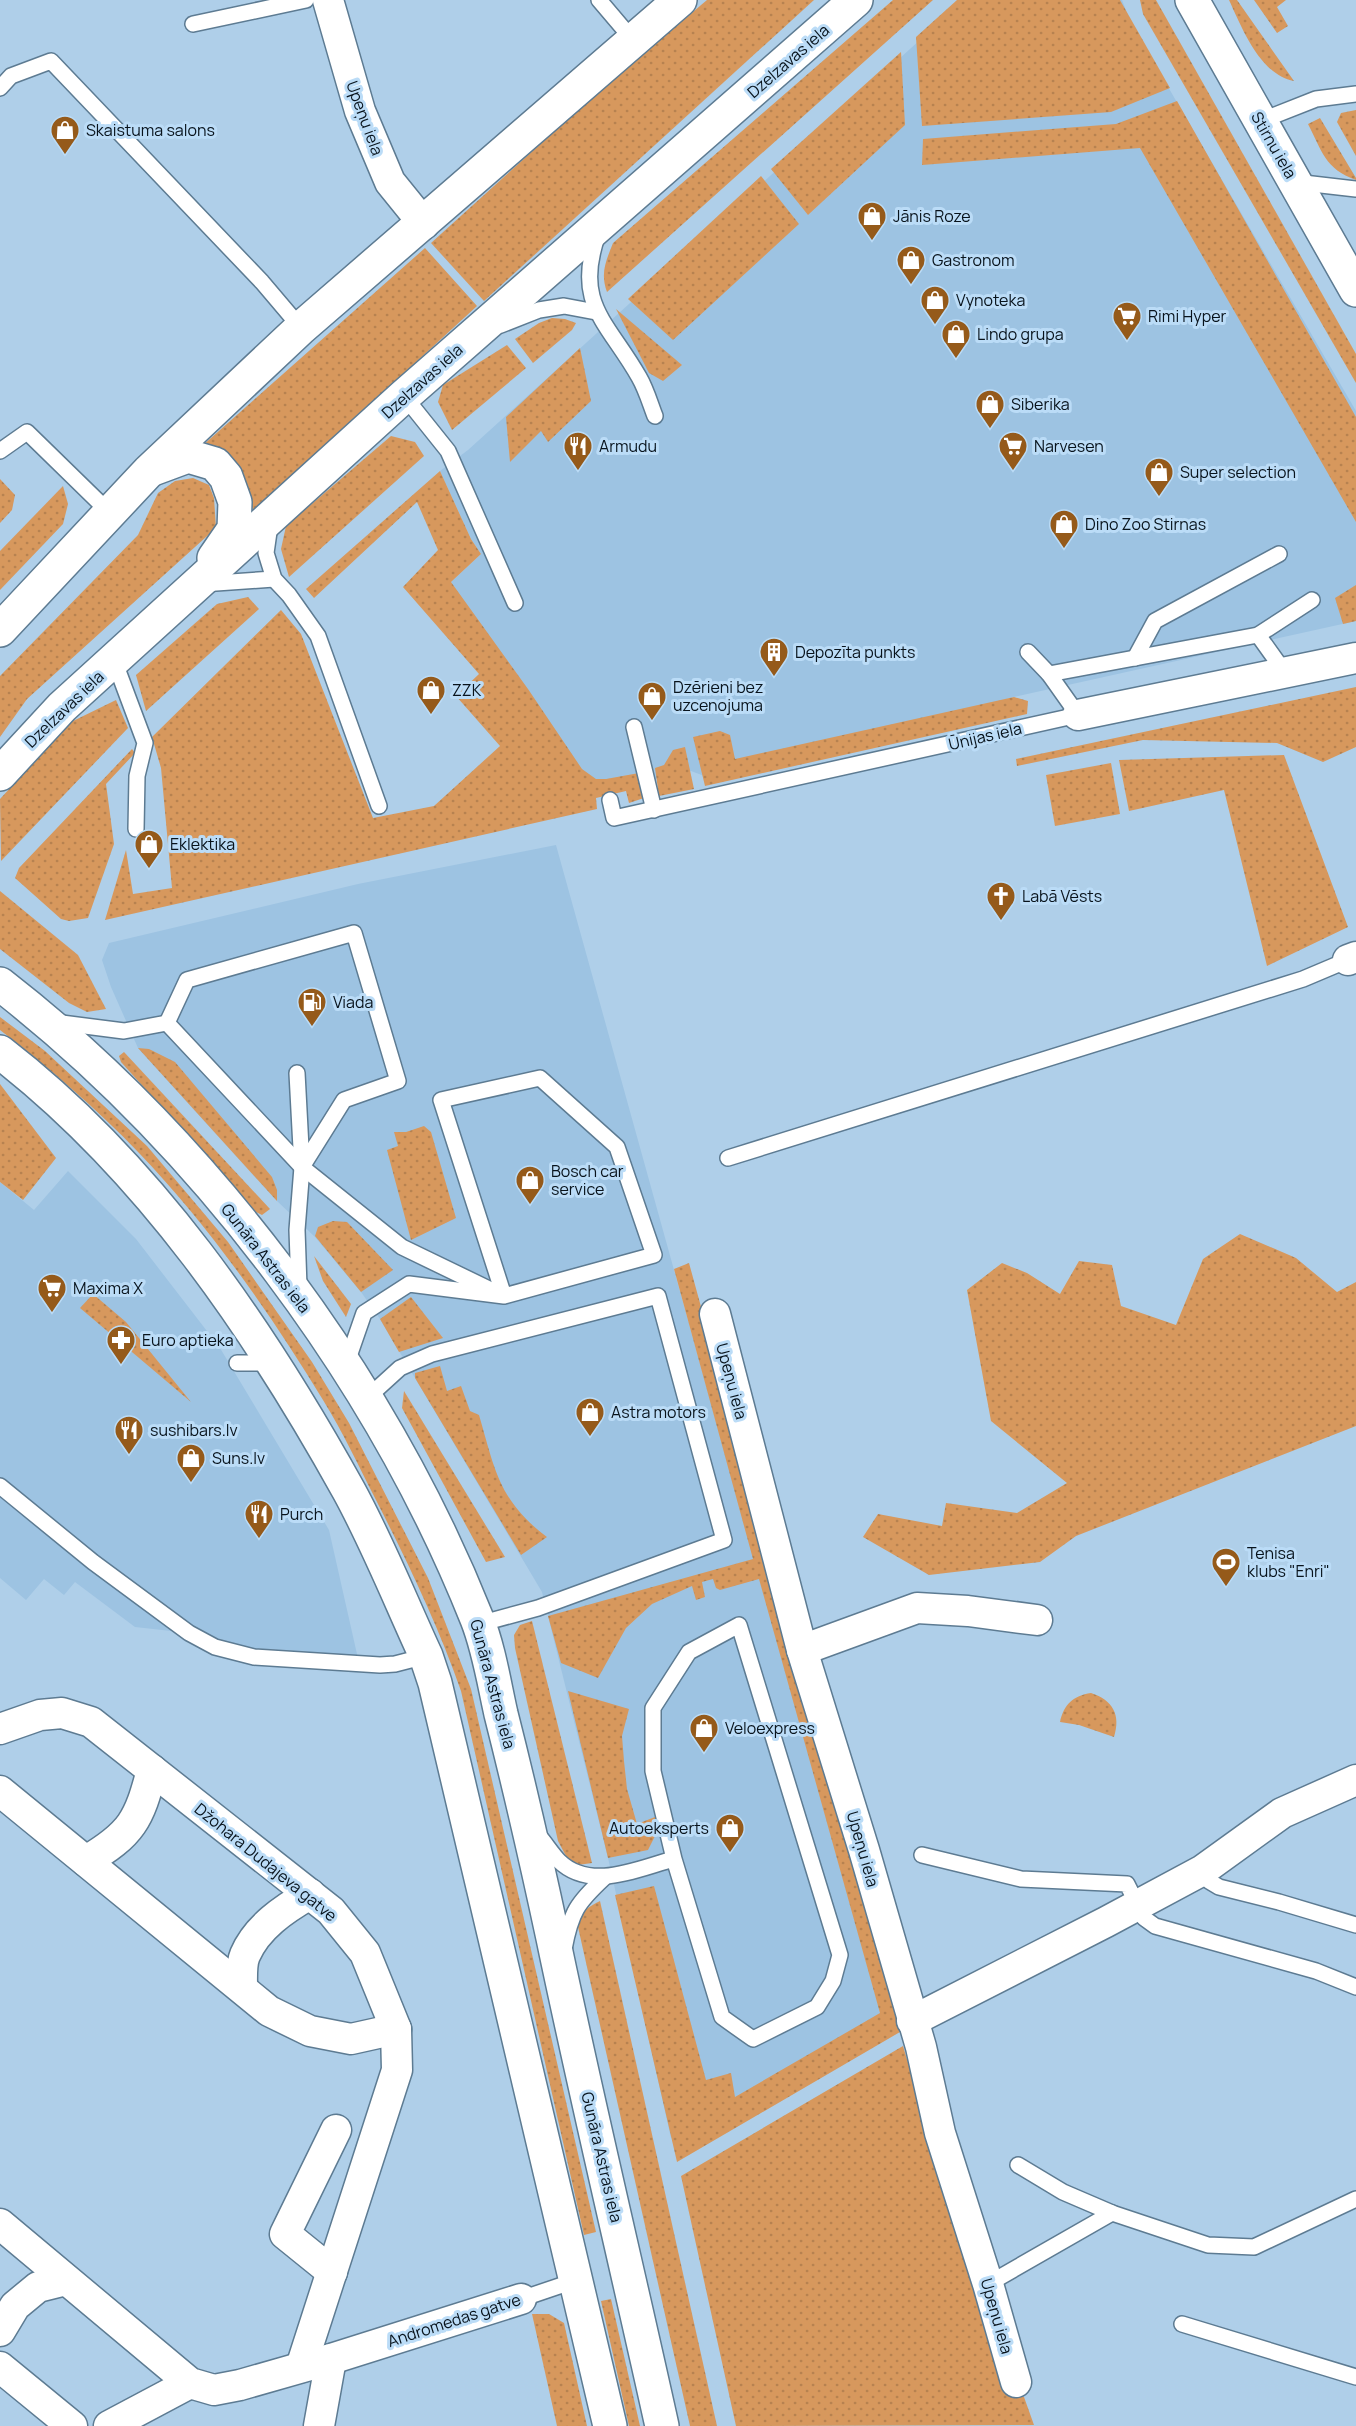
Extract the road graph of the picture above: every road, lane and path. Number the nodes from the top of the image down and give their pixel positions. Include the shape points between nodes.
1 (306, 0) edge
2 (328, 0) edge
3 (599, 0) edge
4 (680, 0) edge
5 (856, 0) edge
6 (1192, 0) edge
7 (193, 24) dead end
8 (633, 40) junction
9 (0, 88) edge
10 (1356, 94) edge
11 (1260, 121) junction
12 (1295, 182) junction
13 (1356, 189) edge
14 (603, 223) junction
15 (424, 224) junction
16 (1356, 290) edge
17 (596, 312) junction
18 (302, 328) junction
19 (472, 336) junction
20 (404, 396) junction
21 (655, 416) dead end
22 (0, 452) edge
23 (148, 471) junction
24 (109, 512) junction
25 (270, 518) junction
26 (1279, 554) dead end
27 (274, 579) junction
28 (197, 584) junction
29 (1312, 600) dead end
30 (515, 603) dead end
31 (0, 630) edge
32 (1258, 635) junction
33 (1028, 652) dead end
34 (1136, 658) junction
35 (1356, 658) edge
36 (114, 660) junction
37 (1049, 674) junction
38 (1287, 674) junction
39 (1078, 715) junction
40 (634, 727) dead end
41 (0, 774) edge
42 (610, 800) dead end
43 (379, 806) dead end
44 (654, 810) junction
45 (136, 829) dead end
46 (1352, 958) edge
47 (0, 984) edge
48 (48, 1022) junction
49 (167, 1023) junction
50 (0, 1052) edge
51 (297, 1073) dead end
52 (728, 1158) dead end
53 (302, 1167) junction
54 (504, 1296) junction
55 (300, 1299) junction
56 (714, 1314) dead end
57 (237, 1363) dead end
58 (272, 1363) junction
59 (346, 1366) junction
60 (367, 1398) junction
61 (0, 1486) edge
62 (1037, 1620) dead end
63 (479, 1624) junction
64 (802, 1650) junction
65 (426, 1656) junction
66 (0, 1729) edge
67 (152, 1770) junction
68 (1356, 1780) edge
69 (0, 1791) edge
70 (528, 1821) junction
71 (922, 1855) dead end
72 (674, 1859) junction
73 (86, 1861) junction
74 (1203, 1870) junction
75 (604, 1878) junction
76 (310, 1894) junction
77 (1136, 1905) junction
78 (1356, 1925) edge
79 (560, 1972) junction
80 (1356, 1987) edge
81 (242, 1988) junction
82 (912, 2021) junction
83 (396, 2029) junction
84 (336, 2130) dead end
85 (1018, 2164) dead end
86 (1356, 2199) edge
87 (1112, 2213) junction
88 (0, 2224) edge
89 (627, 2265) junction
90 (332, 2272) junction
91 (66, 2280) junction
92 (576, 2280) junction
93 (988, 2284) junction
94 (521, 2299) joint
95 (1182, 2324) dead end
96 (0, 2331) edge
97 (331, 2359) junction
98 (0, 2367) edge
99 (301, 2367) junction
100 (1356, 2377) edge
101 (1016, 2382) dead end
102 (190, 2383) junction
103 (72, 2426) edge
104 (109, 2426) edge
105 (319, 2426) edge
106 (610, 2426) edge
107 (662, 2426) edge

1 - 7 lane
2 - 15 street, Upeņu iela via 360,111 390,183
3 - 8 lane
4 - 8 main road
5 - 14 main road, Dzelzavas iela
6 - 11 main road, Stirnu iela
8 - 15 main road
9 - 18 lane via 11,76 51,62
10 - 11 lane via 1316,99
11 - 12 main road, Stirnu iela
12 - 13 lane
12 - 16 main road, Stirnu iela
14 - 17 lane via 592,252 588,281
14 - 19 main road, Dzelzavas iela
15 - 18 main road
17 - 19 lane via 564,306 539,310
17 - 21 lane via 640,378
18 - 23 main road
19 - 20 main road, Dzelzavas iela
20 - 25 main road, Dzelzavas iela
20 - 30 lane via 448,450
22 - 24 lane via 27,432
23 - 24 main road
23 - 28 main road via 188,456 215,464 226,477 235,502 234,529
24 - 31 main road
25 - 27 lane via 266,553
25 - 28 main road, Dzelzavas iela
26 - 34 lane via 1155,621
27 - 28 lane
27 - 43 lane via 318,636
28 - 36 main road, Dzelzavas iela
29 - 32 lane
32 - 34 lane
32 - 38 lane
33 - 37 lane
34 - 37 lane
35 - 38 street, Ūnijas iela
36 - 41 main road, Dzelzavas iela via 62,707
36 - 45 lane via 145,743 137,776
37 - 39 lane
38 - 39 street, Ūnijas iela
39 - 44 lane, Ūnijas iela
40 - 44 lane
42 - 44 lane, Ūnijas iela via 614,818
46 - 52 lane via 1292,983
47 - 48 main road, Gunāra Astras iela
48 - 49 lane via 124,1031
48 - 55 main road, Gunāra Astras iela via 127,1096 190,1163
49 - 53 lane
49 - 53 lane via 187,980 354,933 398,1081 344,1100
50 - 58 main road via 90,1131 175,1226
51 - 53 lane
53 - 54 lane via 402,1247
53 - 55 lane via 297,1230
54 - 54 lane via 654,1255 617,1147 540,1078 441,1100
54 - 59 lane via 409,1284 364,1313
55 - 59 main road, Gunāra Astras iela
56 - 64 street, Upeņu iela
57 - 58 lane
58 - 65 main road via 350,1493
59 - 60 main road, Gunāra Astras iela
60 - 63 main road, Gunāra Astras iela via 433,1519
60 - 63 lane via 400,1368 432,1354 658,1296 724,1540 538,1608
61 - 65 lane via 102,1569 189,1633 215,1647 254,1657 380,1665
62 - 64 street via 917,1608
63 - 70 main road, Gunāra Astras iela
64 - 82 street, Upeņu iela
65 - 92 main road
66 - 67 street, Džohara Dudajeva gatve via 40,1715 62,1713 91,1722
67 - 73 street via 142,1808 130,1828 113,1845
67 - 76 street, Džohara Dudajeva gatve
68 - 74 street via 1282,1813
69 - 73 street
70 - 75 lane via 560,1863 579,1873
70 - 79 main road, Gunāra Astras iela
71 - 77 lane via 1021,1879 1127,1884
72 - 72 lane via 722,2017 753,2038 817,2007 833,1981 840,1955 739,1625 689,1652 653,1708 653,1771
72 - 75 lane
73 - 81 street
74 - 77 street
74 - 78 lane via 1209,1881 1219,1887
75 - 79 lane via 580,1901 568,1929
76 - 81 street via 282,1910 260,1932 244,1956
76 - 83 street, Džohara Dudajeva gatve via 331,1911 365,1953
77 - 80 lane via 1155,1926 1316,1971
77 - 82 street
79 - 89 main road, Gunāra Astras iela
81 - 83 street via 269,2011 310,2031 351,2039
82 - 93 street, Upeņu iela via 940,2133
83 - 90 street, Džohara Dudajeva gatve via 397,2070
84 - 90 street via 285,2234
85 - 87 lane via 1063,2192
86 - 87 lane via 1254,2247 1208,2245
87 - 93 lane
88 - 91 street
89 - 92 main road
89 - 107 main road, Gunāra Astras iela
90 - 99 street, Džohara Dudajeva gatve
91 - 96 street via 38,2287 15,2306
91 - 102 street
92 - 94 lane, Andromedas gatve
92 - 106 main road
93 - 101 street, Upeņu iela
94 - 97 street, Andromedas gatve
95 - 100 lane
97 - 99 street, Andromedas gatve
97 - 105 street
98 - 103 street
99 - 102 street, Andromedas gatve via 214,2390
102 - 104 street

